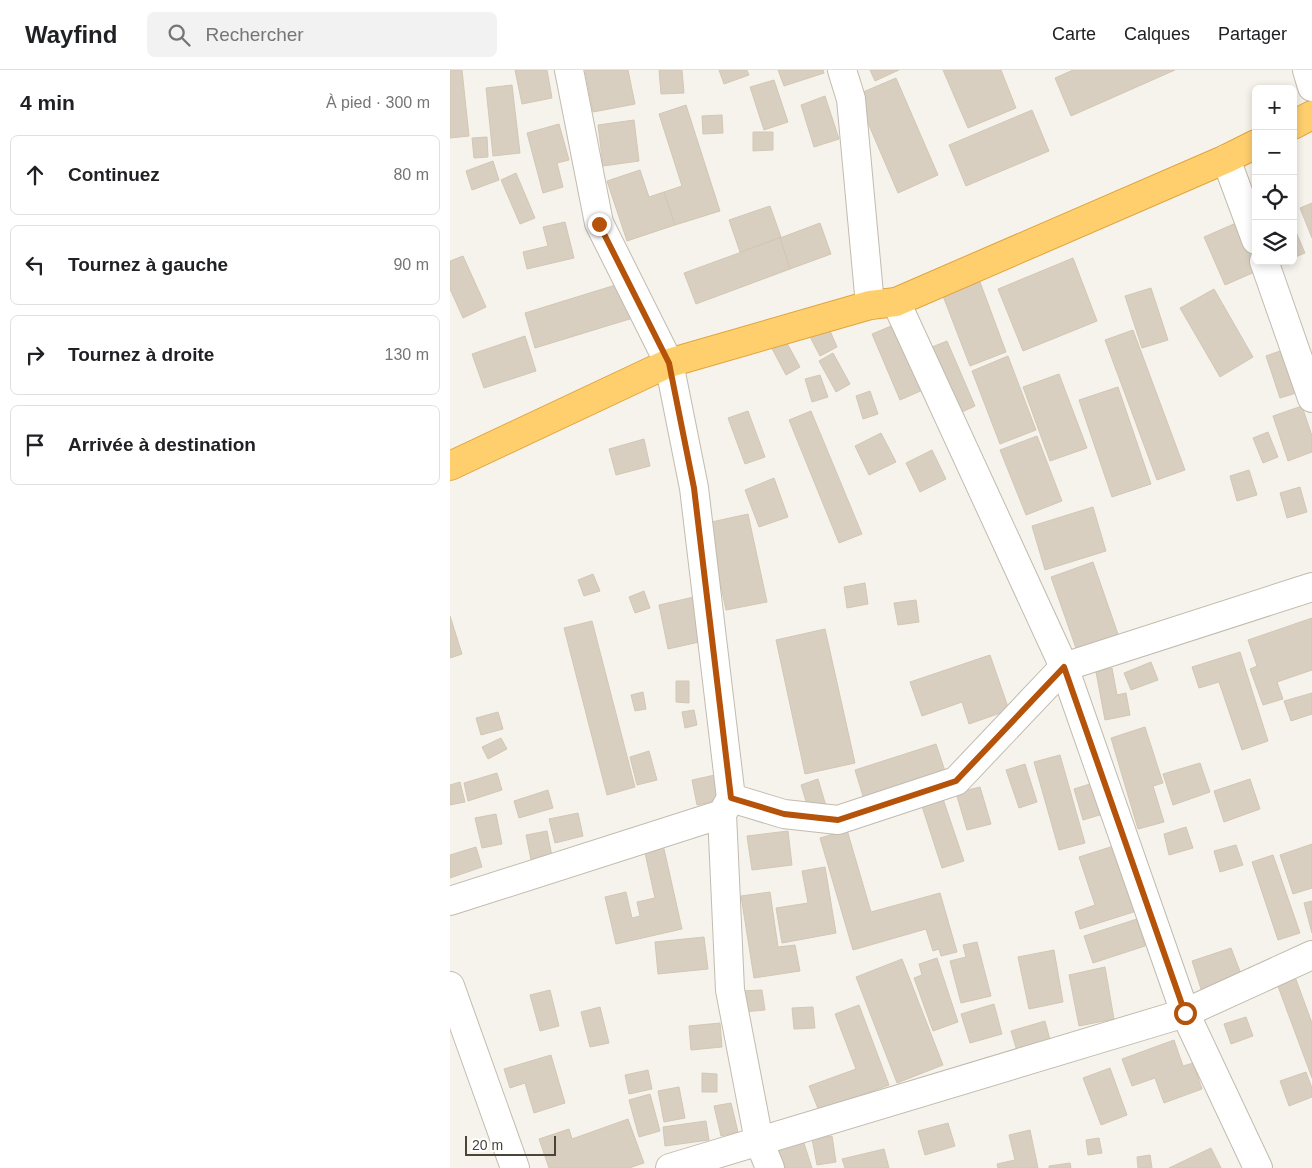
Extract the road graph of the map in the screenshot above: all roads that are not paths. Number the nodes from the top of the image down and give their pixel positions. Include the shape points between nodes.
1 (569, 70) edge
2 (842, 70) edge
3 (1307, 70) edge
4 (1312, 87) edge
5 (1312, 115) edge
6 (1297, 123) edge
7 (1252, 146) edge
8 (1226, 159) junction
9 (1252, 229) edge
10 (1265, 265) edge
11 (896, 302) junction
12 (870, 305) junction
13 (669, 363) junction
14 (1312, 398) edge
15 (450, 466) edge
16 (1312, 587) edge
17 (1064, 667) junction
18 (726, 806) junction
19 (450, 900) edge
20 (1312, 955) edge
21 (450, 986) edge
22 (1185, 1013) junction
23 (759, 1142) junction
24 (515, 1168) edge
25 (670, 1168) edge
26 (770, 1168) edge
27 (1258, 1168) edge

1 - 13 street via 599,224
2 - 12 street via 850,98
3 - 4 street
5 - 6 highway
7 - 8 highway
8 - 9 street
8 - 11 highway
10 - 14 street
11 - 12 highway
11 - 17 street
12 - 13 highway
13 - 15 highway
13 - 18 street via 694,488
16 - 17 street
17 - 18 street via 956,781 838,820
17 - 22 street
18 - 19 street
18 - 23 street via 730,990
20 - 22 street
21 - 24 street
22 - 23 street
22 - 27 street
23 - 25 street
23 - 26 street

